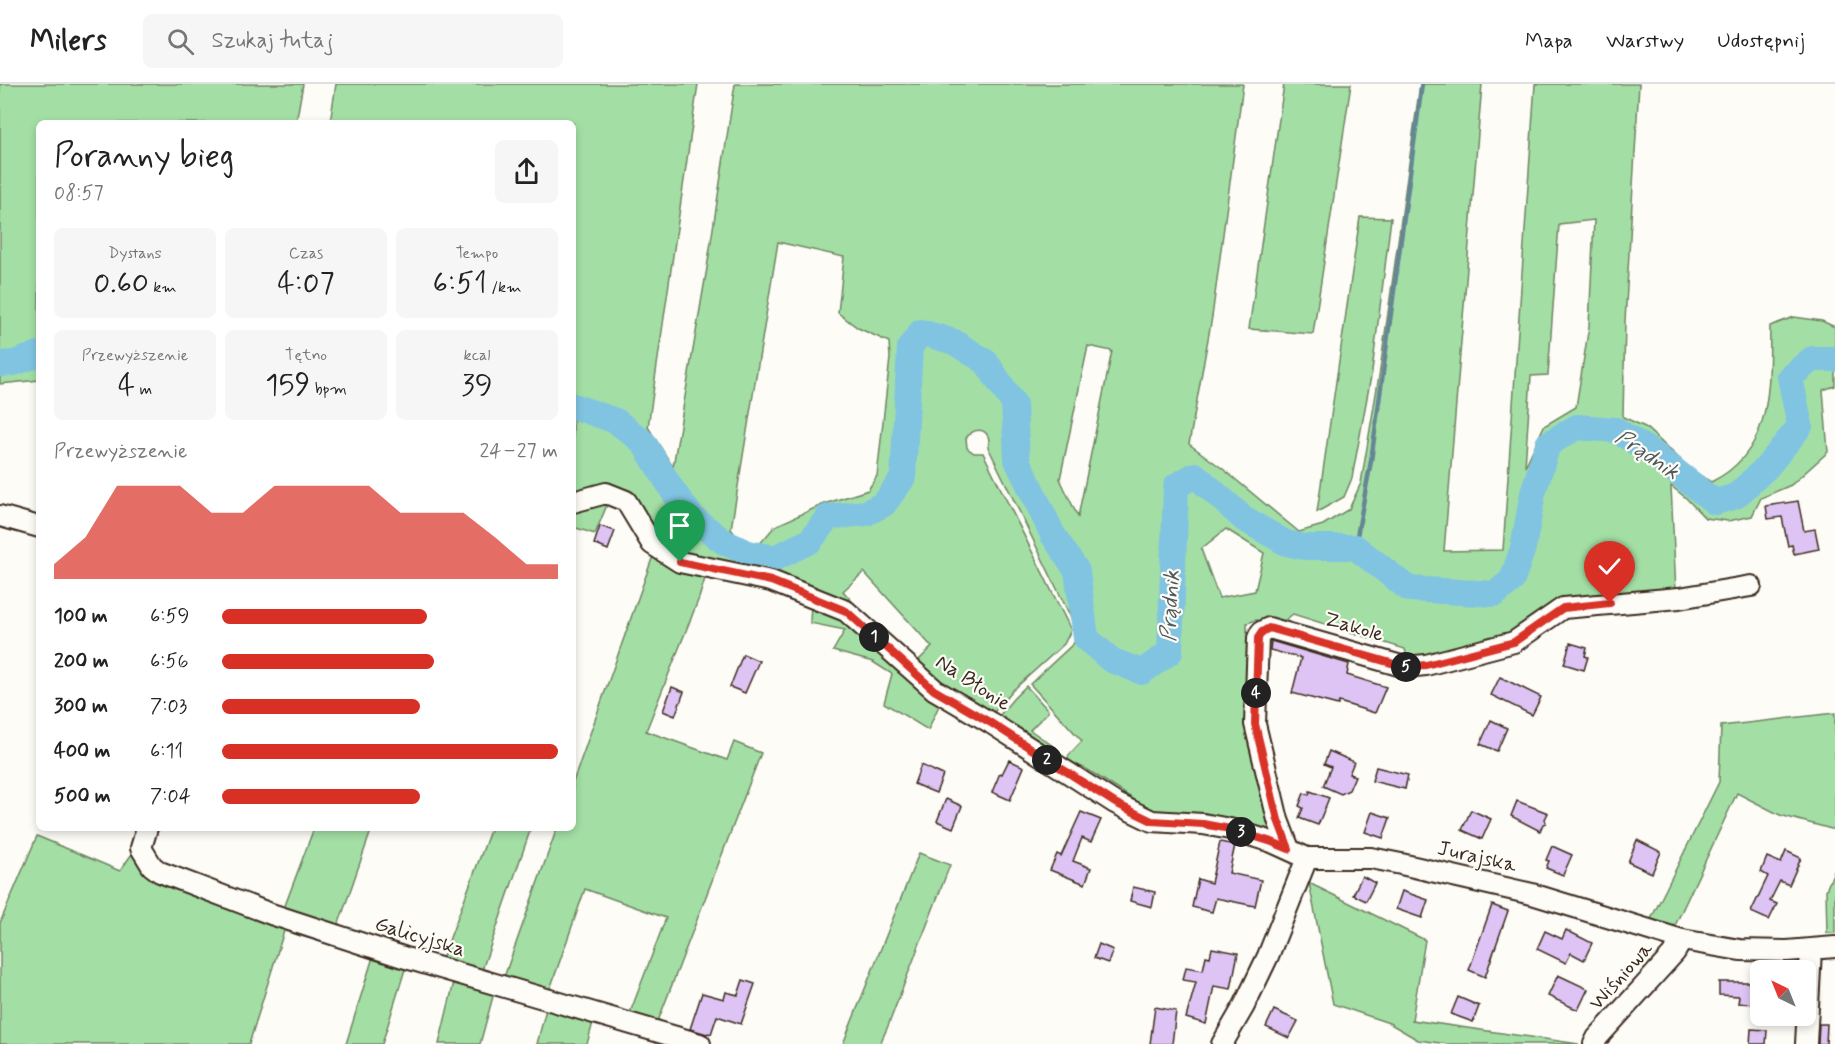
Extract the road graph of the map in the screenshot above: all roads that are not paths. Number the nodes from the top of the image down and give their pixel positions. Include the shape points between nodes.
1 (576, 501) edge
2 (0, 516) edge
3 (36, 526) edge
4 (1751, 586) dead end
5 (146, 831) edge
6 (1289, 849) junction
7 (1307, 858) junction
8 (1682, 940) junction
9 (1835, 947) edge
10 (1811, 950) junction
11 (700, 1044) edge
12 (1222, 1044) edge
13 (1594, 1044) edge
14 (1806, 1044) edge

1 - 6 street, Na Błonie via 606,493 626,501 652,544 680,562 771,581 846,611 934,690 1115,803 1152,821 1230,829
2 - 3 street
4 - 6 street, Zakole via 1679,598 1563,608 1514,642 1405,667 1269,628 1258,638 1255,724 1278,820
5 - 11 street, Galicyjska via 141,848 160,872 405,958
6 - 7 street, Na Błonie
7 - 8 street, Jurajska via 1371,858 1532,894
7 - 12 street via 1268,956
8 - 10 street, Jurajska via 1740,950
8 - 13 street, Wiśniowa
9 - 10 street, Jurajska
10 - 14 street

